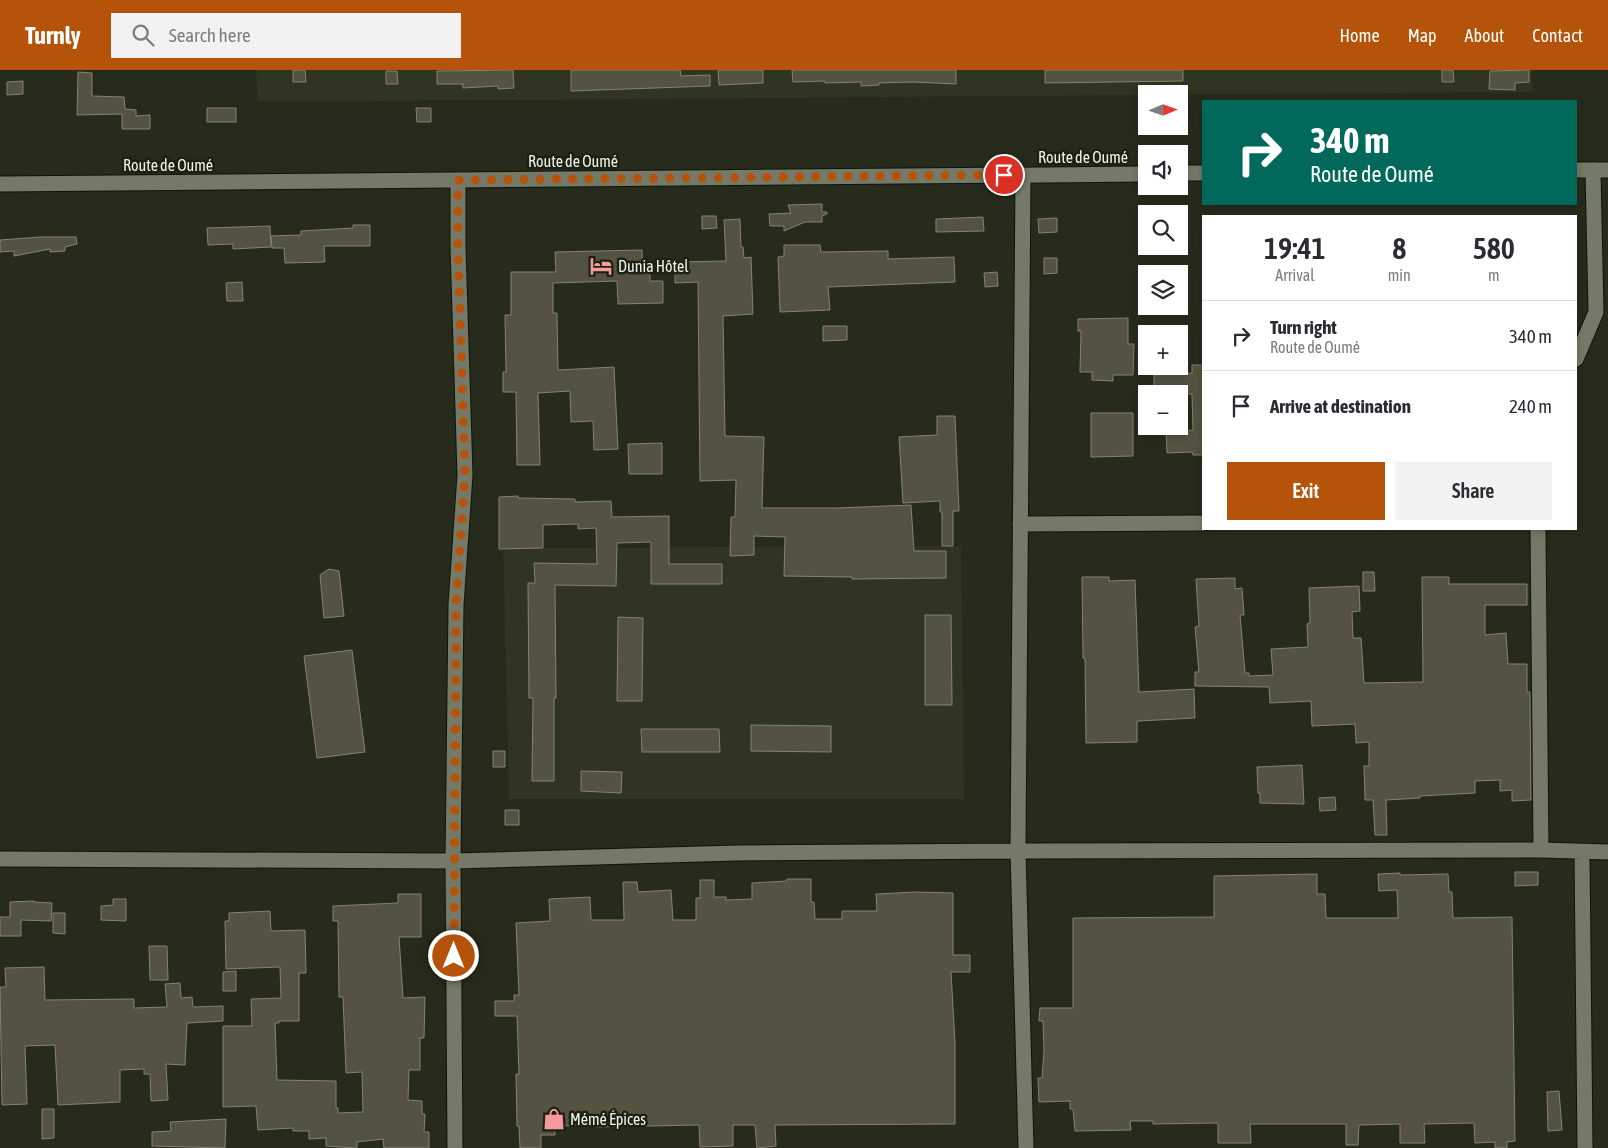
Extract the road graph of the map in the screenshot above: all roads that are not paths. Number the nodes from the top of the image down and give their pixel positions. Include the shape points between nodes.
1 (1577, 170) edge
2 (1600, 170) edge
3 (1202, 173) edge
4 (1138, 174) edge
5 (1188, 174) edge
6 (1023, 175) junction
7 (458, 180) junction
8 (0, 184) edge
9 (1577, 356) edge
10 (1202, 523) edge
11 (1020, 524) junction
12 (1538, 530) edge
13 (1541, 850) junction
14 (1018, 851) junction
15 (1582, 852) junction
16 (1608, 852) edge
17 (0, 859) edge
18 (453, 861) junction
19 (455, 1148) edge
20 (1026, 1148) edge
21 (1585, 1148) edge

1 - 2 street
2 - 9 street via 1596,312
3 - 5 street
4 - 6 street, Route de Oumé
6 - 7 street, Route de Oumé
6 - 11 street
7 - 8 street, Route de Oumé
7 - 18 street via 465,475 456,605
10 - 11 street
11 - 14 street
12 - 13 street
13 - 14 street
13 - 15 street
14 - 18 street via 736,853
14 - 20 street
15 - 16 street
15 - 21 street
17 - 18 street
18 - 19 street

